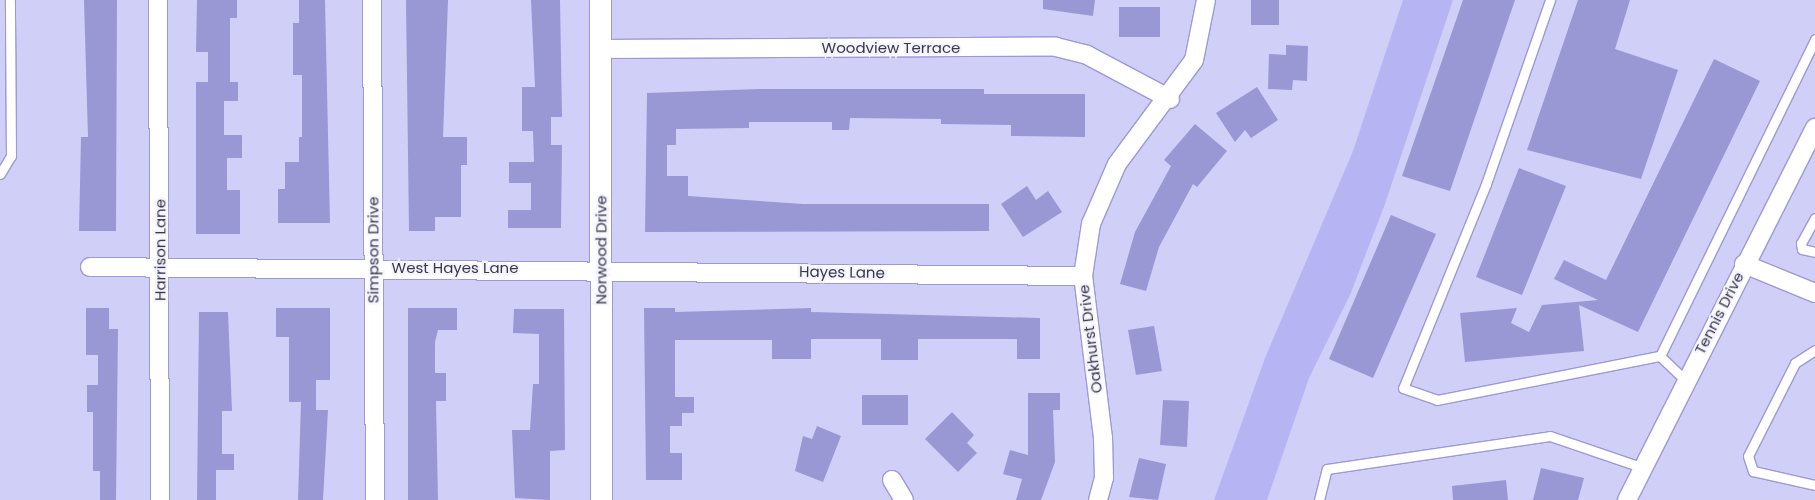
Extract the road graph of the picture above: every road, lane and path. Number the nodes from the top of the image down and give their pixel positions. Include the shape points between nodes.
1 (10, 0) edge
2 (158, 0) edge
3 (372, 0) edge
4 (600, 0) edge
5 (1206, 0) edge
6 (1550, 0) edge
7 (1815, 39) edge
8 (600, 49) junction
9 (1170, 99) junction
10 (1815, 128) edge
11 (0, 174) edge
12 (1815, 218) edge
13 (1815, 252) edge
14 (1744, 264) junction
15 (90, 266) dead end
16 (160, 267) junction
17 (374, 267) junction
18 (601, 269) junction
19 (1083, 276) junction
20 (1815, 293) edge
21 (1815, 350) edge
22 (1660, 356) junction
23 (1685, 380) junction
24 (1641, 467) junction
25 (892, 480) dead end
26 (1815, 484) edge
27 (160, 500) edge
28 (374, 500) edge
29 (602, 500) edge
30 (904, 500) edge
31 (1098, 500) edge
32 (1319, 500) edge
33 (1627, 500) edge

1 - 11 lane via 11,156
2 - 16 street, Harrison Lane
3 - 17 street, Simpson Drive
4 - 8 street, Norwood Drive
5 - 9 street, Oakhurst Drive via 1194,60
6 - 22 lane via 1486,184 1402,388 1437,400
7 - 22 lane
8 - 9 street, Woodview Terrace via 1056,47 1088,55
8 - 18 street, Norwood Drive
9 - 19 street, Oakhurst Drive via 1139,132 1103,191 1091,224
10 - 14 street, Tennis Drive
12 - 13 lane via 1801,243 1802,249
14 - 20 street
14 - 23 street, Tennis Drive
15 - 16 street
16 - 17 street, West Hayes Lane
16 - 27 street, Harrison Lane
17 - 18 street, West Hayes Lane
17 - 28 street, Simpson Drive
18 - 19 street, Hayes Lane
18 - 29 street, Norwood Drive
19 - 31 street, Oakhurst Drive via 1103,438 1104,478
21 - 26 lane via 1794,363 1748,456 1753,471
22 - 23 lane
23 - 24 street, Tennis Drive
24 - 32 lane via 1550,436 1327,469
24 - 33 street, Tennis Drive
25 - 30 street

